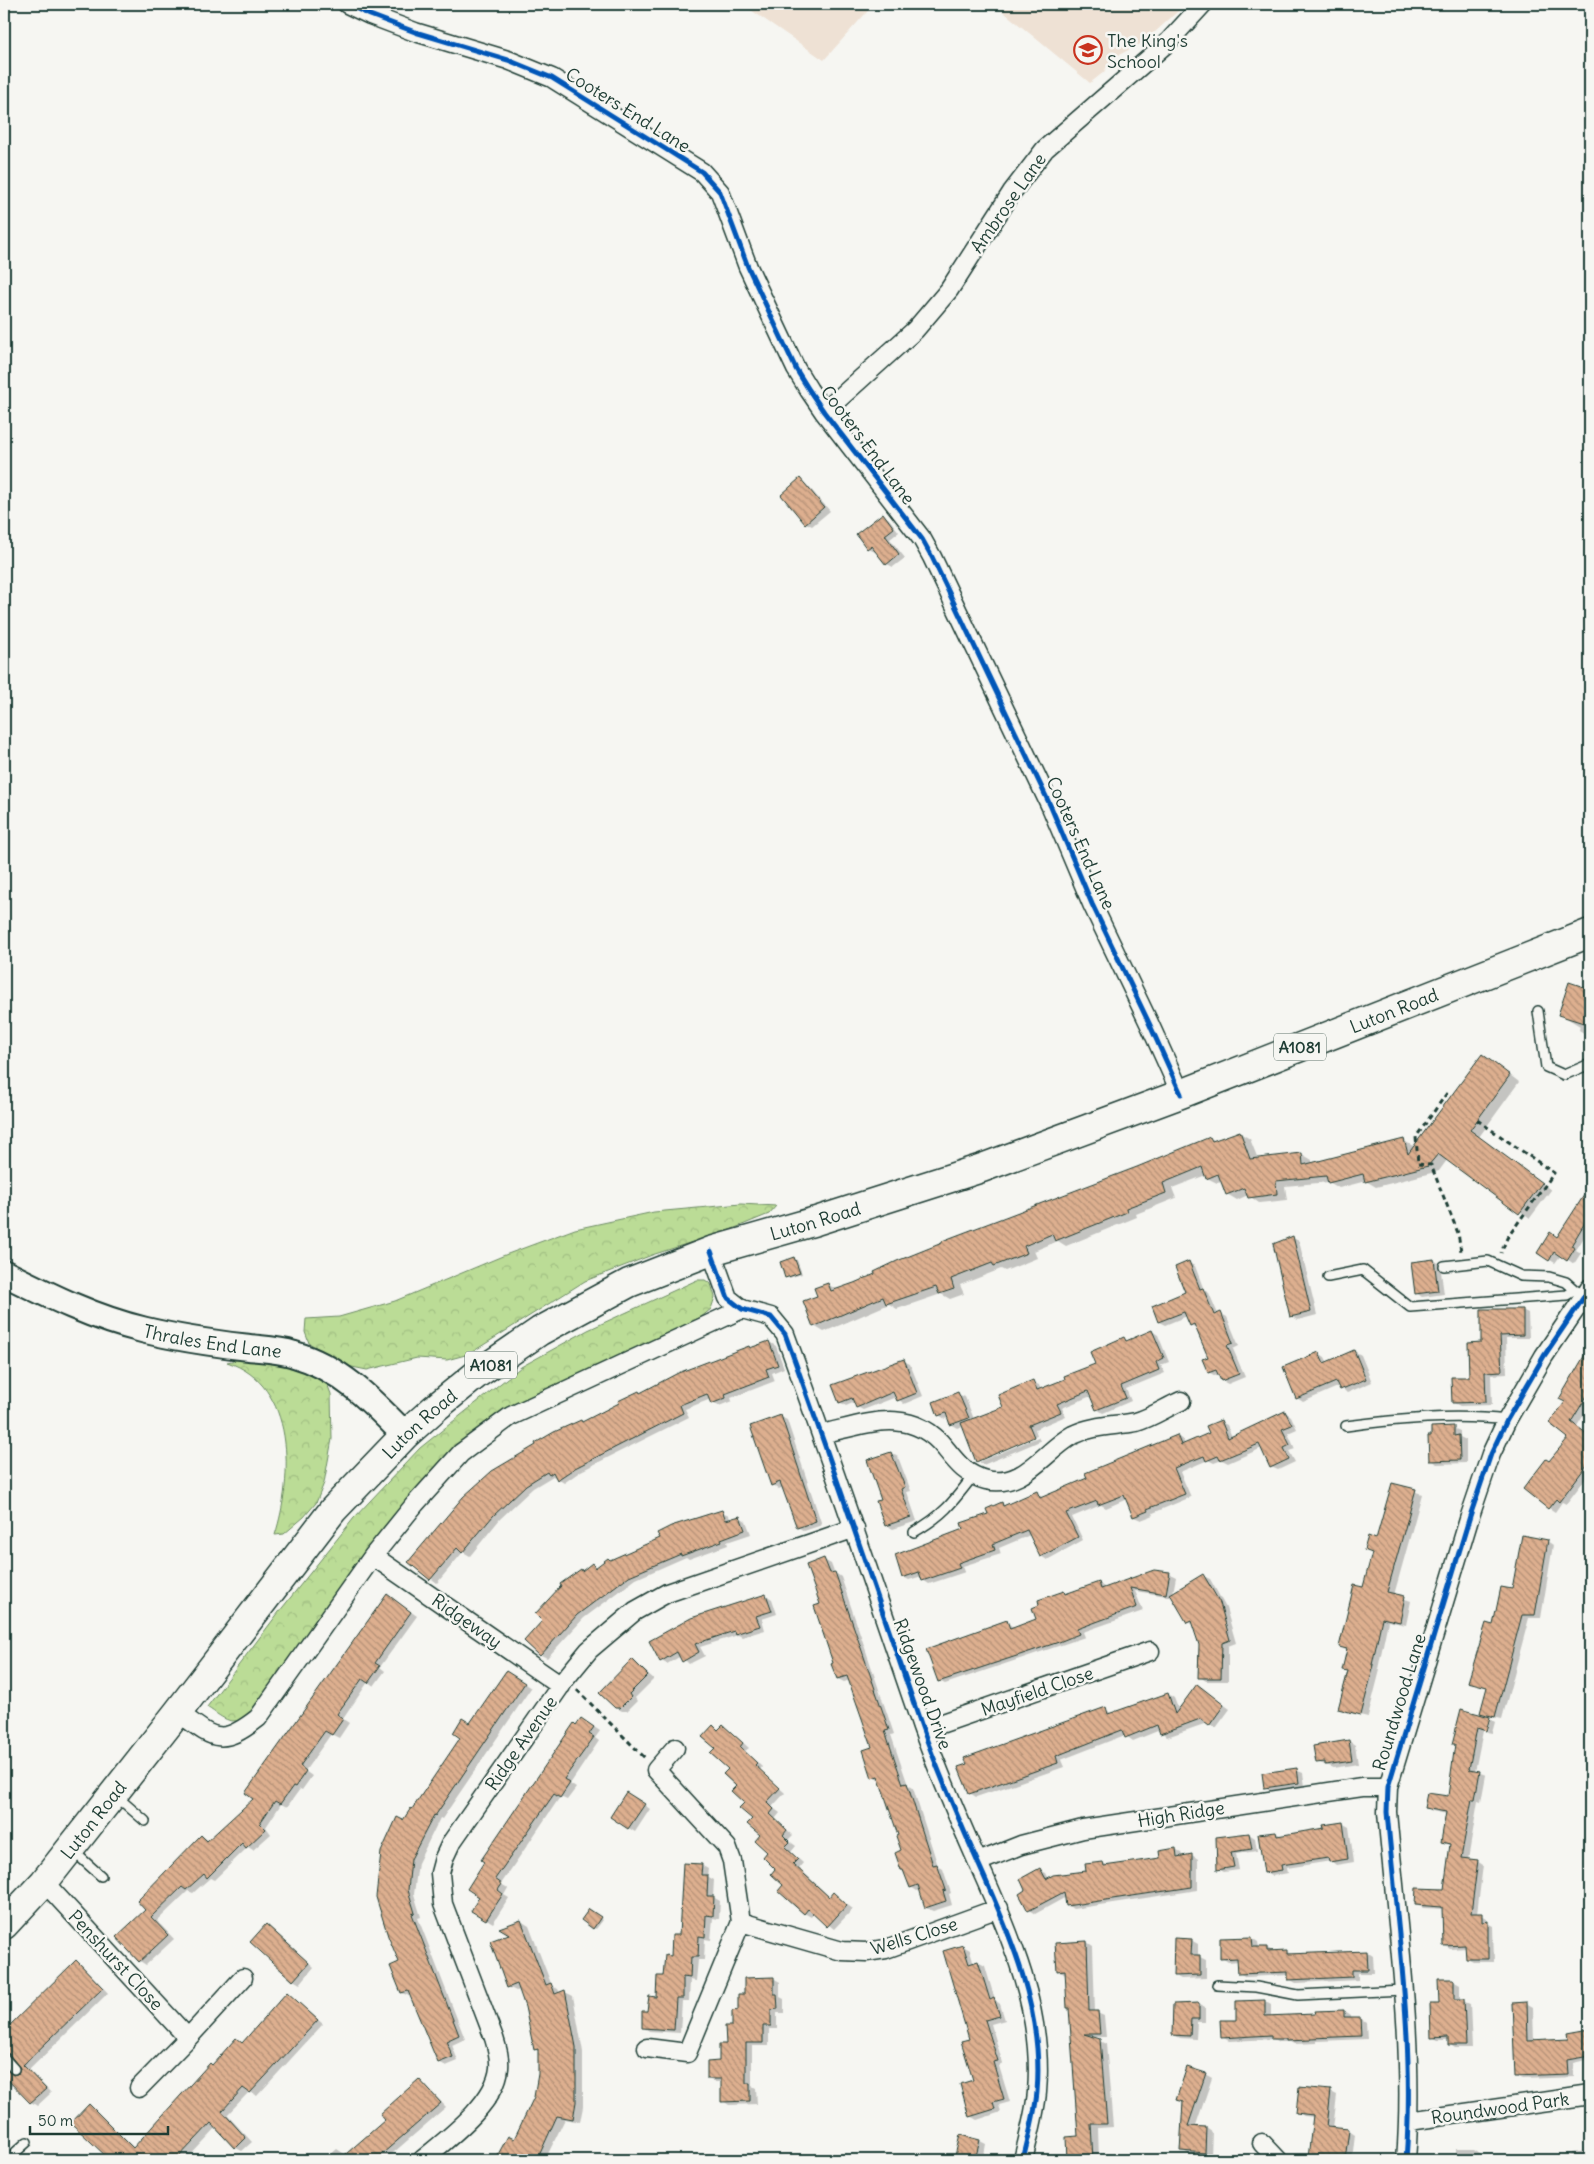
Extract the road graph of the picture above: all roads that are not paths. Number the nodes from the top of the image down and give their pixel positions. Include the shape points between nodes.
1 (347, 4) edge
2 (1203, 4) edge
3 (824, 412) junction
4 (1590, 933) edge
5 (1538, 1011) dead end
6 (1590, 1064) edge
7 (1181, 1094) junction
8 (711, 1252) junction
9 (1444, 1266) dead end
10 (4, 1274) edge
11 (1328, 1277) dead end
12 (1586, 1290) edge
13 (742, 1308) junction
14 (1181, 1401) dead end
15 (1508, 1420) junction
16 (1346, 1426) dead end
17 (822, 1434) junction
18 (405, 1436) junction
19 (973, 1476) junction
20 (855, 1528) junction
21 (914, 1532) dead end
22 (373, 1556) junction
23 (1150, 1651) dead end
24 (564, 1682) junction
25 (178, 1712) junction
26 (923, 1730) junction
27 (675, 1748) dead end
28 (1388, 1787) junction
29 (114, 1793) junction
30 (145, 1821) dead end
31 (70, 1848) junction
32 (978, 1862) junction
33 (101, 1876) dead end
34 (44, 1882) junction
35 (999, 1908) junction
36 (741, 1922) junction
37 (4, 1925) edge
38 (243, 1978) dead end
39 (1218, 1985) dead end
40 (1403, 1990) junction
41 (188, 2038) junction
42 (647, 2048) dead end
43 (4, 2058) edge
44 (14, 2069) dead end
45 (140, 2088) dead end
46 (1590, 2095) edge
47 (1409, 2121) junction
48 (27, 2142) dead end
49 (1262, 2143) dead end
50 (7, 2160) edge
51 (422, 2160) edge
52 (1023, 2160) edge
53 (1278, 2160) edge
54 (1406, 2160) edge

1 - 3 street, Cooters End Lane via 377,18 493,55 552,78 702,172 720,192 748,267 772,319 796,369
2 - 3 street, Ambrose Lane via 1168,42 1045,149 1012,192 949,290 915,330
3 - 7 street, Cooters End Lane via 922,539 1051,807 1092,904
4 - 7 main road, Luton Road / A1081
5 - 6 lane via 1546,1067 1564,1076
7 - 8 main road, Luton Road / A1081 via 982,1168
8 - 13 street via 728,1298
8 - 18 main road, Luton Road / A1081 via 628,1283 540,1331 477,1374
9 - 12 lane via 1488,1261 1521,1276 1549,1278
10 - 18 street, Thrales End Lane via 101,1318 185,1339 293,1353 346,1379
11 - 12 lane via 1364,1270 1410,1307 1567,1295
12 - 15 street, Roundwood Lane
13 - 17 street, Ridgewood Drive via 771,1316 782,1329
13 - 22 street via 511,1416 461,1453
14 - 19 street via 1138,1421 1101,1426 1074,1435 1015,1479 987,1480
15 - 16 lane via 1484,1417 1390,1420
15 - 28 street, Roundwood Lane via 1491,1454 1470,1516
17 - 19 street via 886,1420 915,1424 940,1441 962,1469
17 - 20 street, Ridgewood Drive
18 - 25 main road, Luton Road / A1081 via 333,1510
19 - 21 lane via 946,1510
20 - 24 street, Ridge Avenue via 667,1593 635,1611 608,1632
20 - 26 street, Ridgewood Drive
22 - 24 street, Ridgeway
22 - 25 street via 252,1723 239,1733 214,1736
23 - 26 street, Mayfield Close
24 - 51 street, Ridge Avenue via 451,1843 444,1858 440,1873 443,1904 499,2055 499,2070 494,2085 474,2112
25 - 29 main road, Luton Road / A1081
26 - 32 street, Ridgewood Drive
27 - 36 street via 656,1770 727,1847
28 - 32 street, High Ridge via 1362,1787 1082,1829 1021,1845
28 - 40 street, Roundwood Lane via 1387,1812
29 - 30 lane
29 - 31 main road, Luton Road / A1081
31 - 33 lane
31 - 34 main road, Luton Road / A1081
32 - 35 street, Ridgewood Drive
34 - 37 main road, Luton Road / A1081
34 - 41 street, Penshurst Close
35 - 36 street, Wells Close via 886,1949 866,1952 842,1951
35 - 52 street, Ridgewood Drive via 1023,1974 1036,2040 1037,2091
36 - 42 street via 687,2053
38 - 41 street
39 - 40 lane via 1256,1987 1298,1995
40 - 47 street, Roundwood Lane
41 - 45 street
43 - 44 lane
46 - 47 street, Roundwood Park
47 - 54 street, Roundwood Lane
48 - 50 lane
49 - 53 street

